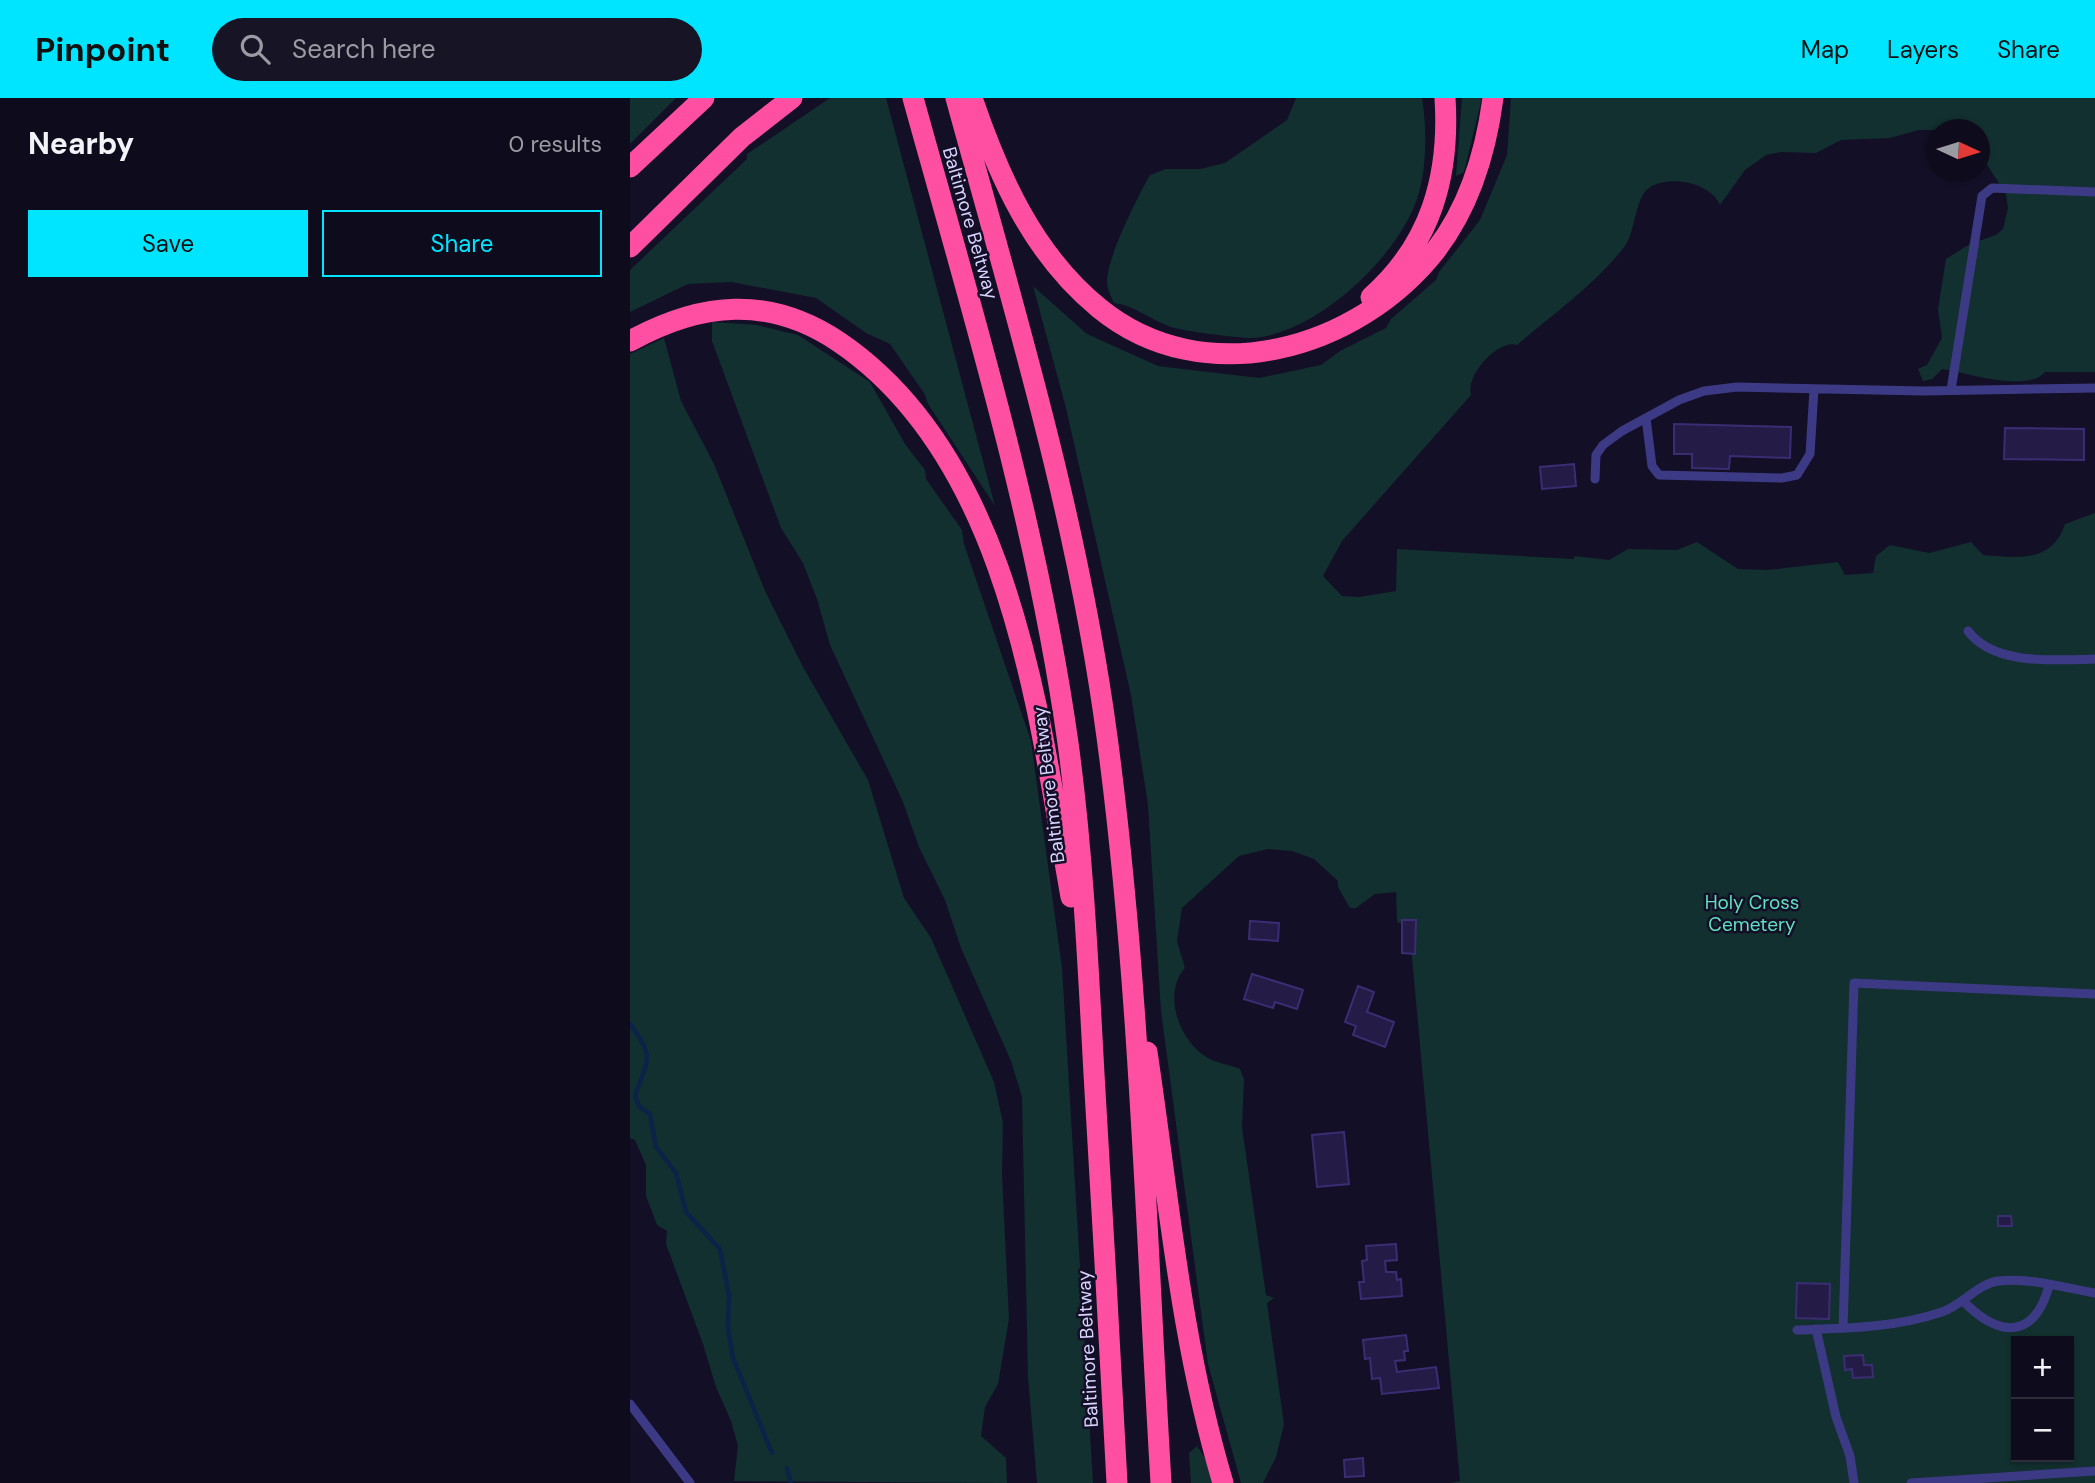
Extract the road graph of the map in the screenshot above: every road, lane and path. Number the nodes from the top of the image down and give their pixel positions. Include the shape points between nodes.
1 (704, 98) edge
2 (792, 98) edge
3 (913, 98) edge
4 (957, 98) edge
5 (972, 98) edge
6 (1445, 98) edge
7 (1493, 98) edge
8 (630, 167) edge
9 (2095, 192) edge
10 (630, 247) edge
11 (1334, 330) junction
12 (630, 341) edge
13 (2095, 388) edge
14 (1814, 389) junction
15 (1951, 390) junction
16 (1646, 418) junction
17 (1595, 479) dead end
18 (1968, 631) dead end
19 (2095, 659) edge
20 (1123, 890) junction
21 (2095, 994) edge
22 (1090, 1010) junction
23 (2049, 1286) junction
24 (2095, 1293) edge
25 (1964, 1302) junction
26 (1843, 1328) junction
27 (1816, 1329) junction
28 (1797, 1330) dead end
29 (630, 1404) edge
30 (2095, 1471) edge
31 (690, 1483) edge
32 (1117, 1483) edge
33 (1161, 1483) edge
34 (1223, 1483) edge
35 (1854, 1483) edge
36 (1911, 1483) edge

1 - 8 highway
2 - 10 highway via 742,137
3 - 22 highway, Baltimore Beltway via 998,401 1052,646 1077,827
4 - 20 highway, Baltimore Beltway via 1068,516 1107,737
5 - 11 highway via 1008,190 1027,225 1074,286 1127,327 1160,343 1215,354 1276,351
6 - 11 highway via 1445,166 1425,230 1381,288
7 - 11 highway via 1468,193 1437,248 1389,298
9 - 15 lane via 1993,188 1982,196
12 - 22 highway via 681,316 711,311 742,309 793,318 829,336 882,377 950,464 988,544 1028,668 1051,770
13 - 15 lane
14 - 15 lane
14 - 16 lane via 1704,391
14 - 16 lane via 1810,454 1797,475 1782,478 1659,475 1652,466
16 - 17 lane via 1603,445 1596,455
18 - 19 lane via 1988,649 2052,660
20 - 33 highway, Baltimore Beltway
20 - 34 highway via 1185,1329
21 - 26 lane via 1854,984
22 - 32 highway, Baltimore Beltway
23 - 24 lane
23 - 25 lane via 1996,1281
23 - 25 lane via 2043,1308 2023,1326 1992,1323
25 - 26 lane via 1914,1321
26 - 27 lane
27 - 28 lane
27 - 35 lane
29 - 31 lane
30 - 36 lane

